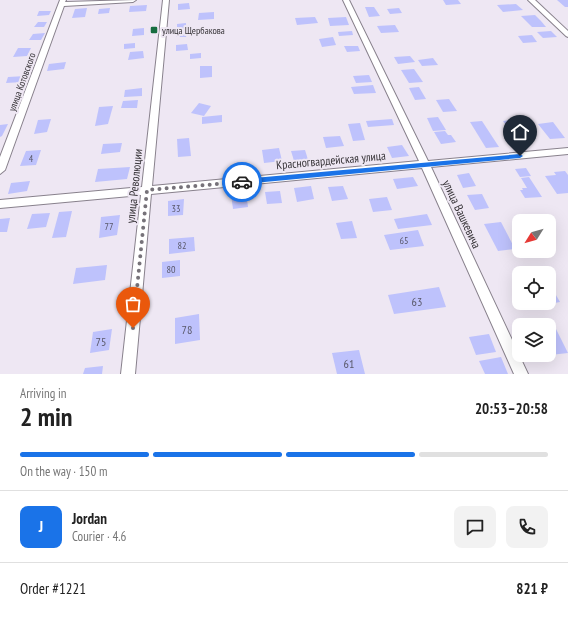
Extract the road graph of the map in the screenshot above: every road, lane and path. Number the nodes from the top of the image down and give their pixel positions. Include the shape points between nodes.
1 (133, 0) edge
2 (166, 0) edge
3 (346, 0) edge
4 (531, 0) edge
5 (62, 2) edge
6 (568, 35) edge
7 (568, 151) edge
8 (425, 164) junction
9 (0, 170) edge
10 (147, 190) junction
11 (0, 204) edge
12 (128, 374) edge
13 (521, 374) edge

1 - 5 street
2 - 10 street, улица Революции
3 - 8 street, улица Вашкевича
4 - 6 street
5 - 9 street, улица Котовского
7 - 8 street, Красногвардейская улица
8 - 10 street, Красногвардейская улица
8 - 13 street, улица Вашкевича
10 - 11 street, Красногвардейская улица
10 - 12 street, улица Революции

